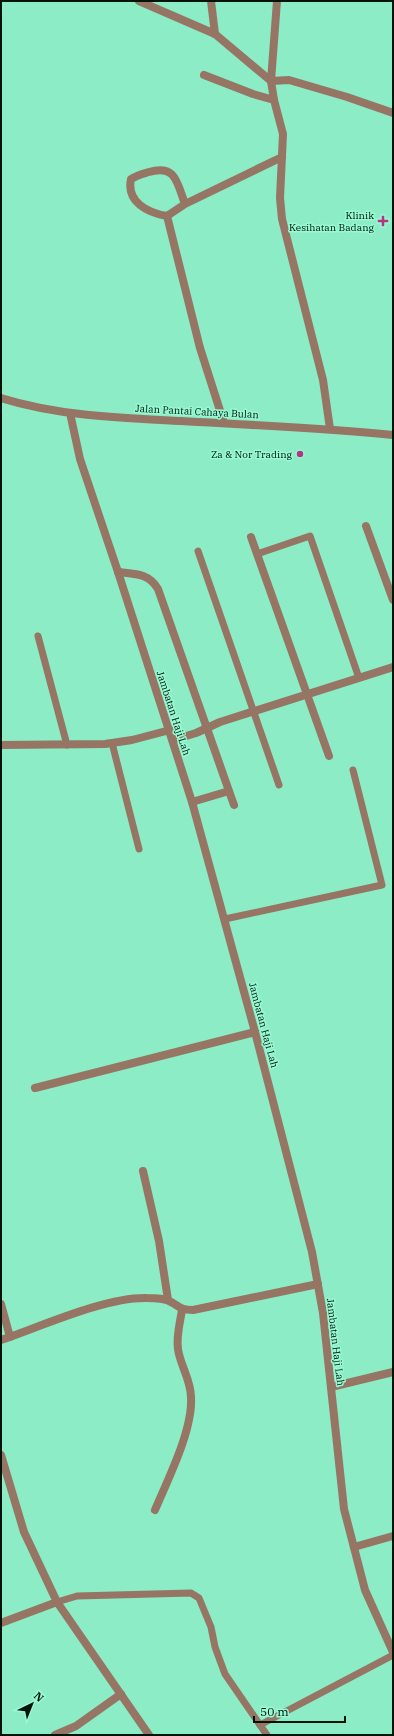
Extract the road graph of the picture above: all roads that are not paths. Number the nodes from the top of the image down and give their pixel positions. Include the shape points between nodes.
1 (140, 1) edge
2 (212, 1) edge
3 (277, 1) edge
4 (154, 4) edge
5 (215, 34) junction
6 (204, 75) dead end
7 (271, 81) junction
8 (274, 100) junction
9 (393, 113) edge
10 (282, 157) junction
11 (185, 204) junction
12 (167, 216) junction
13 (1, 398) edge
14 (70, 413) junction
15 (224, 423) junction
16 (330, 429) junction
17 (393, 435) edge
18 (366, 526) dead end
19 (252, 537) dead end
20 (198, 551) dead end
21 (257, 554) junction
22 (118, 572) junction
23 (393, 600) edge
24 (38, 636) dead end
25 (393, 667) edge
26 (359, 678) junction
27 (306, 695) junction
28 (253, 712) junction
29 (208, 728) junction
30 (170, 730) junction
31 (173, 740) junction
32 (112, 743) junction
33 (1, 745) edge
34 (67, 745) junction
35 (329, 756) dead end
36 (353, 770) dead end
37 (279, 785) dead end
38 (229, 791) junction
39 (192, 802) junction
40 (234, 805) dead end
41 (139, 849) dead end
42 (225, 919) junction
43 (255, 1032) junction
44 (35, 1088) dead end
45 (143, 1171) dead end
46 (318, 1284) junction
47 (168, 1300) junction
48 (1, 1304) edge
49 (182, 1310) junction
50 (10, 1337) junction
51 (1, 1340) edge
52 (393, 1372) edge
53 (331, 1387) junction
54 (1, 1455) edge
55 (155, 1510) dead end
56 (393, 1536) edge
57 (354, 1547) junction
58 (57, 1602) junction
59 (1, 1623) edge
60 (393, 1652) edge
61 (393, 1655) edge
62 (121, 1694) junction
63 (260, 1726) junction
64 (55, 1735) edge
65 (149, 1735) edge
66 (267, 1735) edge

1 - 4 street
2 - 5 street
3 - 7 street
4 - 5 street
5 - 7 street
6 - 8 street
7 - 8 street
7 - 9 street via 290,80
8 - 10 street via 283,134
10 - 11 street
10 - 16 street via 282,219 322,380
11 - 12 street
11 - 12 street via 175,178 167,170 160,169 131,179 131,194 139,205 153,214
12 - 15 street via 200,348
13 - 14 street, Jalan Pantai Cahaya Bulan
14 - 15 street, Jalan Pantai Cahaya Bulan
14 - 22 street, Jambatan Haji Lah via 80,459
15 - 16 street, Jalan Pantai Cahaya Bulan
16 - 17 street, Jalan Pantai Cahaya Bulan
18 - 23 street
19 - 21 street
20 - 28 lane
21 - 26 lane via 310,536
21 - 27 street
22 - 29 street via 147,576 154,581
22 - 30 street, Jambatan Haji Lah
24 - 34 lane
25 - 26 street
26 - 27 street
27 - 28 street
27 - 35 street
28 - 29 street
28 - 37 lane
29 - 31 street
29 - 38 street
30 - 31 street, Jambatan Haji Lah
30 - 32 street
31 - 39 street, Jambatan Haji Lah
32 - 34 street
32 - 41 lane
33 - 34 street
36 - 42 lane via 382,885
38 - 39 street
38 - 40 street
39 - 42 street, Jambatan Haji Lah
42 - 43 street, Jambatan Haji Lah
43 - 44 street
43 - 46 street, Jambatan Haji Lah via 306,1226
45 - 47 street via 159,1241
46 - 49 street via 193,1310
46 - 53 street, Jambatan Haji Lah
47 - 49 street
47 - 50 street via 146,1298 99,1306
48 - 50 street
49 - 55 street via 177,1334 178,1350 191,1394 192,1407 184,1438
50 - 51 street
52 - 53 street
53 - 57 street, Jambatan Haji Lah via 344,1509
54 - 58 street via 24,1532
56 - 57 street
57 - 60 street, Jambatan Haji Lah via 365,1590
58 - 59 street
58 - 62 street
58 - 63 lane via 77,1596 191,1593 199,1598 211,1627 224,1674
61 - 63 lane
62 - 64 street via 76,1726
62 - 65 street
63 - 66 lane

